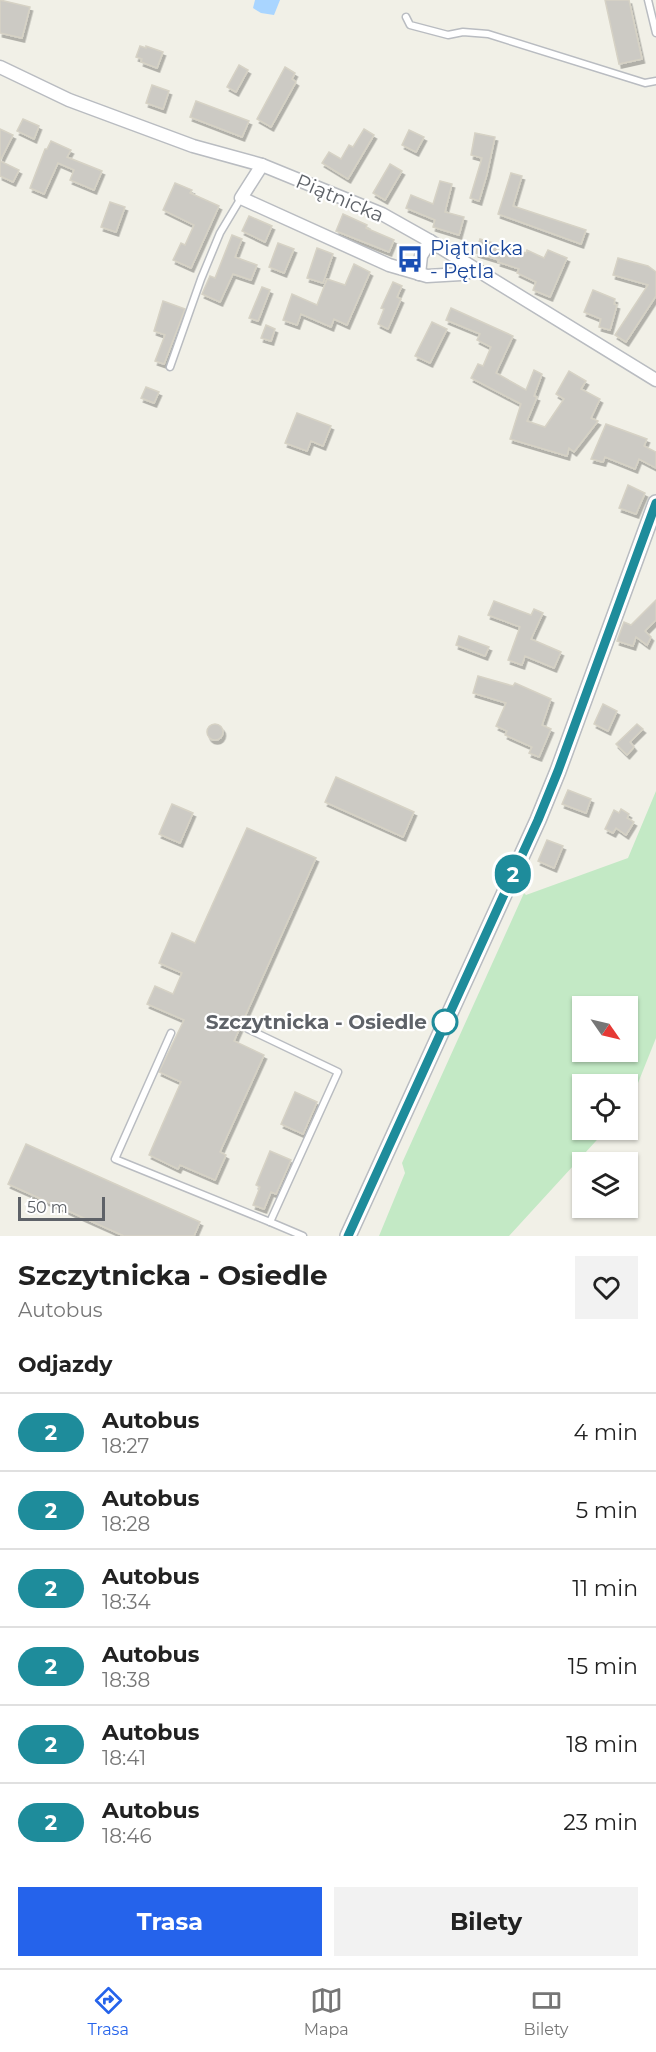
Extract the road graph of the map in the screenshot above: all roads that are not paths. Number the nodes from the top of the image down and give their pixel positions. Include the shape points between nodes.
1 (648, 0) edge
2 (406, 17) dead end
3 (656, 33) edge
4 (0, 67) edge
5 (656, 81) edge
6 (262, 165) junction
7 (241, 198) junction
8 (430, 241) junction
9 (477, 270) junction
10 (419, 274) junction
11 (171, 367) dead end
12 (656, 380) edge
13 (656, 503) edge
14 (248, 1029) dead end
15 (171, 1033) dead end
16 (270, 1222) junction
17 (303, 1236) edge
18 (348, 1236) edge

1 - 3 lane
2 - 5 lane via 410,25 448,35 488,34 634,80
4 - 6 street, Piątnicka via 69,100 193,146
6 - 7 street
6 - 8 street, Piątnicka via 382,214
7 - 10 street via 388,265
7 - 11 lane via 216,242
8 - 9 street, Piątnicka
8 - 10 street
9 - 10 street via 438,276
9 - 12 street, Piątnicka
13 - 18 street via 538,820
14 - 16 lane via 338,1072
15 - 16 lane via 115,1159
16 - 17 lane

